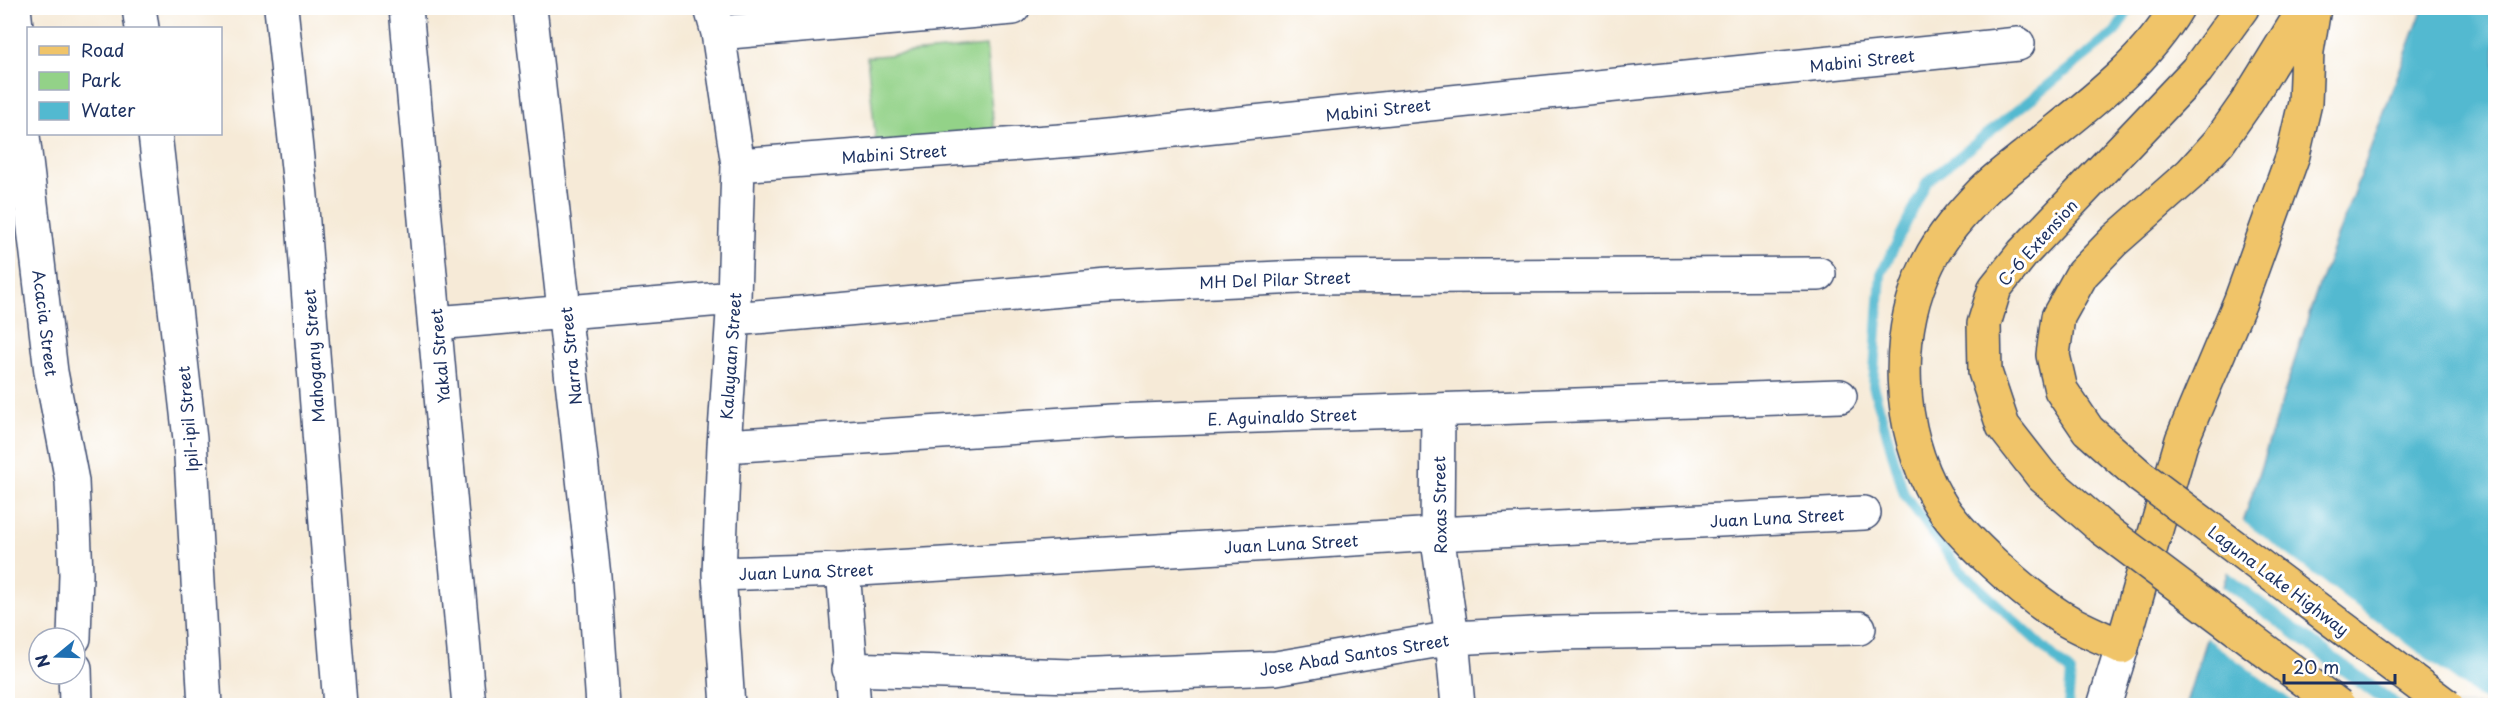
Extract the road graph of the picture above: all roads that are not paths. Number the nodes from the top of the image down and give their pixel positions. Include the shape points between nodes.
1 (14, 8) edge
2 (139, 8) edge
3 (280, 8) edge
4 (406, 8) edge
5 (530, 8) edge
6 (1014, 8) edge
7 (2177, 8) edge
8 (2242, 8) edge
9 (2305, 8) edge
10 (2314, 8) edge
11 (715, 20) edge
12 (142, 27) edge
13 (2018, 44) dead end
14 (155, 135) edge
15 (738, 165) junction
16 (1819, 274) dead end
17 (733, 308) junction
18 (566, 312) junction
19 (436, 323) junction
20 (1840, 396) dead end
21 (1438, 411) junction
22 (724, 446) junction
23 (1864, 513) dead end
24 (1437, 534) junction
25 (843, 570) junction
26 (718, 574) junction
27 (74, 626) edge
28 (1859, 628) dead end
29 (1452, 638) junction
30 (2122, 647) junction
31 (849, 669) junction
32 (75, 686) edge
33 (76, 705) edge
34 (205, 705) edge
35 (340, 705) edge
36 (469, 705) edge
37 (603, 705) edge
38 (728, 705) edge
39 (854, 705) edge
40 (1458, 705) edge
41 (2104, 705) edge
42 (2339, 705) edge
43 (2447, 705) edge

1 - 27 street, Acacia Street via 16,27 12,44 50,360 72,481
2 - 12 street
3 - 35 street, Mahogany Street via 301,196
4 - 19 street, Yakal Street
5 - 18 street, Narra Street
6 - 11 street
7 - 30 main road via 2147,50 1985,189 1950,229 1929,261 1913,298 1905,352 1906,403 1916,449 1937,500 2007,575 2061,617
8 - 42 main road, C-6 Extension, bridge via 2197,70 2023,253 1995,288 1984,324 1985,372 2003,426 2042,476 2102,528
9 - 43 main road, Laguna Lake Highway, bridge via 2219,142 2082,274 2058,317 2053,355 2061,390 2088,430 2140,476
10 - 30 main road via 2305,103 2293,155 2240,302 2182,440
11 - 15 street, Kalayaan Street
13 - 15 street, Mabini Street via 1087,139
14 - 34 street, Ipil-ipil Street via 190,439
15 - 17 street, Kalayaan Street
16 - 17 street, MH Del Pilar Street via 1300,277
17 - 18 street, MH Del Pilar Street
17 - 22 street, Kalayaan Street
18 - 19 street, MH Del Pilar Street
18 - 37 street, Narra Street via 594,576
19 - 36 street, Yakal Street
20 - 21 street, E. Aguinaldo Street
21 - 22 street, E. Aguinaldo Street via 1112,421
21 - 24 street, Roxas Street
22 - 26 street, Kalayaan Street
23 - 24 street, Juan Luna Street
24 - 25 street, Juan Luna Street
24 - 29 street, Roxas Street
25 - 26 street, Juan Luna Street
25 - 31 street
26 - 38 street, Kalayaan Street
28 - 29 street, Jose Abad Santos Street
29 - 31 street, Jose Abad Santos Street via 1276,668 1072,676
29 - 40 street, Roxas Street
30 - 41 street
31 - 39 street
32 - 33 street

